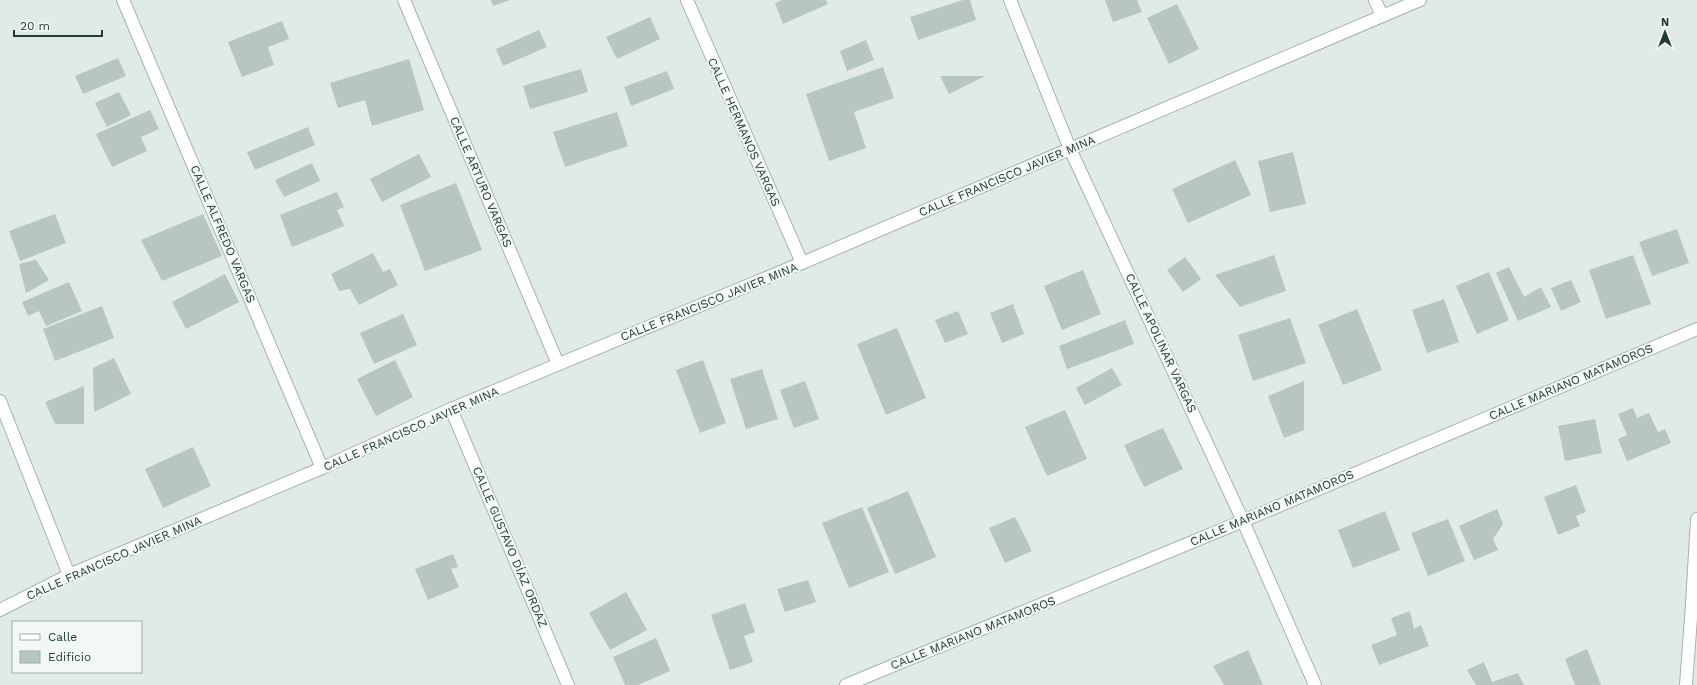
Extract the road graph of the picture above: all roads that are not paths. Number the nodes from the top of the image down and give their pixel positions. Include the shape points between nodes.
1 (123, 0) edge
2 (404, 0) edge
3 (687, 0) edge
4 (1010, 0) edge
5 (1375, 0) edge
6 (1420, 0) edge
7 (1382, 16) junction
8 (1070, 149) junction
9 (802, 263) junction
10 (1697, 329) edge
11 (558, 364) junction
12 (0, 401) edge
13 (451, 409) junction
14 (322, 468) junction
15 (1697, 519) edge
16 (1243, 521) junction
17 (69, 575) junction
18 (1694, 605) edge
19 (0, 610) edge
20 (568, 685) edge
21 (846, 685) edge
22 (1315, 685) edge
23 (1686, 685) edge

1 - 14 street, CALLE ALFREDO VARGAS
2 - 11 street, CALLE ARTURO VARGAS
3 - 9 street, CALLE HERMANOS VARGAS
4 - 8 street, CALLE APOLINAR VARGAS
5 - 7 street
6 - 7 street, CALLE FRANCISCO JAVIER MINA
7 - 8 street, CALLE FRANCISCO JAVIER MINA
8 - 9 street, CALLE FRANCISCO JAVIER MINA
8 - 16 street, CALLE APOLINAR VARGAS
9 - 11 street, CALLE FRANCISCO JAVIER MINA
10 - 16 street, CALLE MARIANO MATAMOROS
11 - 13 street, CALLE FRANCISCO JAVIER MINA
12 - 17 street
13 - 14 street, CALLE FRANCISCO JAVIER MINA
13 - 20 street, CALLE GUSTAVO DÍAZ ORDAZ
14 - 17 street, CALLE FRANCISCO JAVIER MINA
15 - 18 street
16 - 21 street, CALLE MARIANO MATAMOROS
16 - 22 street, CALLE APOLINAR VARGAS
17 - 19 street, CALLE FRANCISCO JAVIER MINA
18 - 23 street

